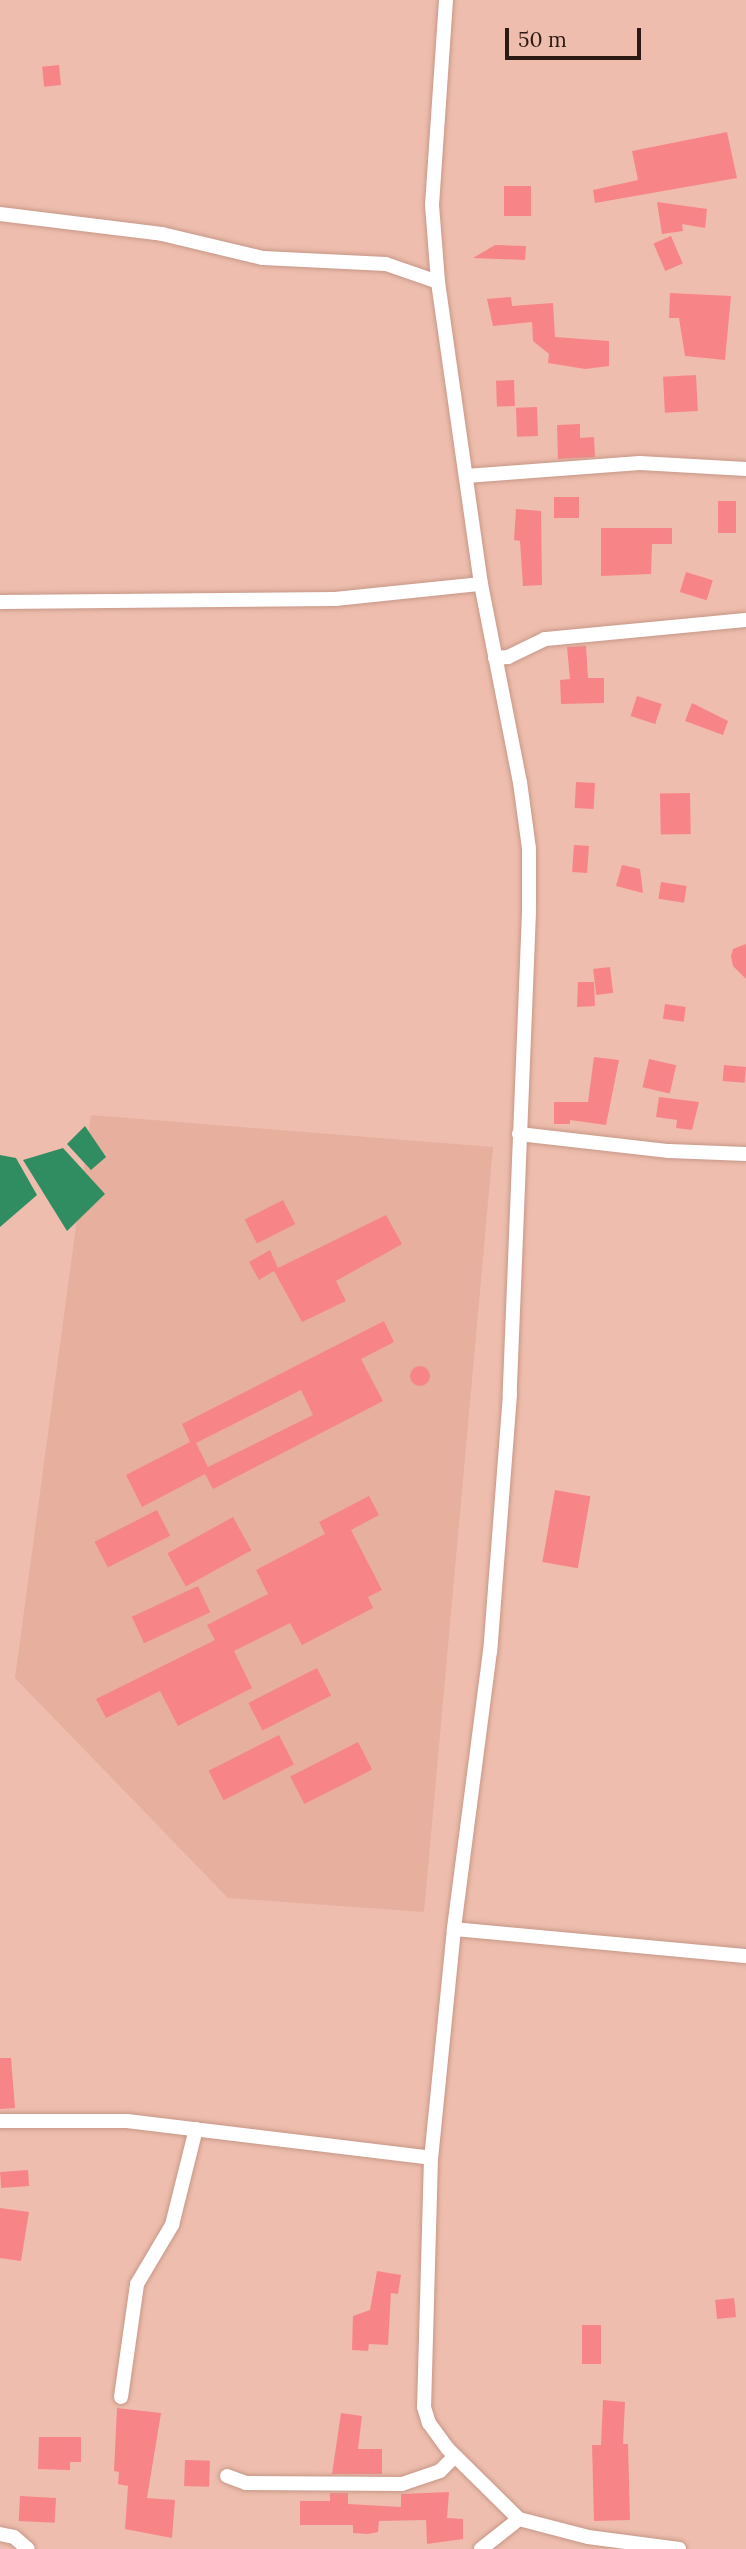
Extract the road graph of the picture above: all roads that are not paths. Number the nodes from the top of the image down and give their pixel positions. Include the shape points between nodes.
1 (446, 0) edge
2 (0, 214) edge
3 (438, 282) junction
4 (746, 470) edge
5 (466, 476) junction
6 (481, 584) junction
7 (0, 601) edge
8 (746, 620) edge
9 (495, 658) junction
10 (519, 1134) junction
11 (746, 1154) edge
12 (454, 1929) junction
13 (746, 1956) edge
14 (0, 2121) edge
15 (196, 2129) junction
16 (431, 2158) junction
17 (121, 2397) dead end
18 (455, 2456) junction
19 (227, 2476) dead end
20 (519, 2519) junction
21 (0, 2534) edge
22 (28, 2549) edge
23 (481, 2549) edge
24 (679, 2549) edge

1 - 3 street via 432,205
2 - 3 street via 162,234 263,258 386,264
3 - 5 street
4 - 5 street via 640,463
5 - 6 street
6 - 7 street via 335,599
6 - 9 street
8 - 9 street via 545,639 508,657
9 - 10 street via 528,849
10 - 11 street via 669,1152
10 - 12 street via 510,1394 490,1651
12 - 13 street
12 - 16 street
14 - 15 street via 127,2121
15 - 16 street
15 - 17 street via 172,2225 137,2284
16 - 18 street via 424,2407 429,2423
18 - 19 street via 440,2471 402,2484 246,2483
18 - 20 street
20 - 23 street
20 - 24 street via 589,2537
21 - 22 street via 14,2537

